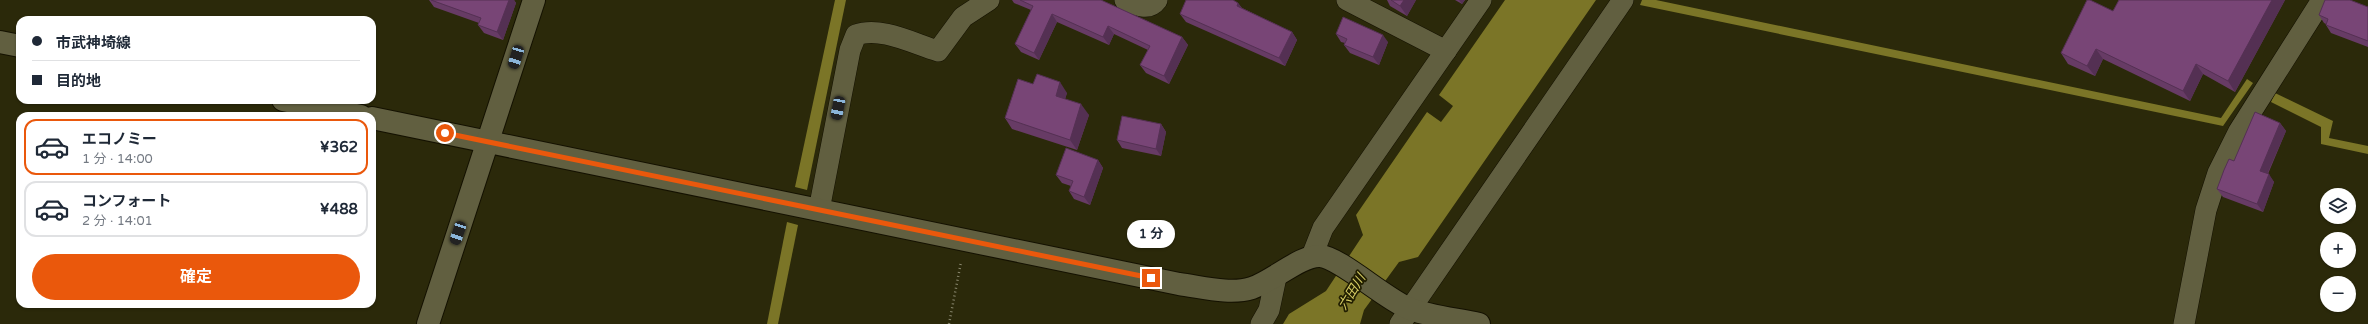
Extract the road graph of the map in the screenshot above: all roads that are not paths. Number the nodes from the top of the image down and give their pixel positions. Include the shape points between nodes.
1 (534, 0) edge
2 (989, 0) edge
3 (1125, 0) edge
4 (1157, 0) edge
5 (1347, 0) edge
6 (1481, 0) edge
7 (1623, 0) edge
8 (2322, 0) edge
9 (0, 42) edge
10 (16, 45) edge
11 (1446, 51) junction
12 (302, 104) edge
13 (342, 112) edge
14 (376, 119) edge
15 (489, 142) junction
16 (819, 210) junction
17 (1312, 256) junction
18 (1276, 277) junction
19 (1405, 316) edge
20 (428, 324) edge
21 (1261, 324) edge
22 (1479, 324) edge
23 (2184, 324) edge

1 - 15 street
2 - 16 street via 963,17 938,51 883,34 867,31 856,35 850,50
3 - 4 street via 1137,6 1148,6
5 - 11 street
6 - 11 street
7 - 19 street
8 - 23 street via 2239,131 2218,173 2206,210
9 - 10 street
11 - 17 street via 1323,228
12 - 13 street
14 - 15 street
15 - 16 street
15 - 20 street
16 - 18 street via 1179,284 1221,290 1250,288
17 - 18 street
17 - 19 street via 1333,260 1384,297
18 - 21 street via 1269,310
19 - 22 street

